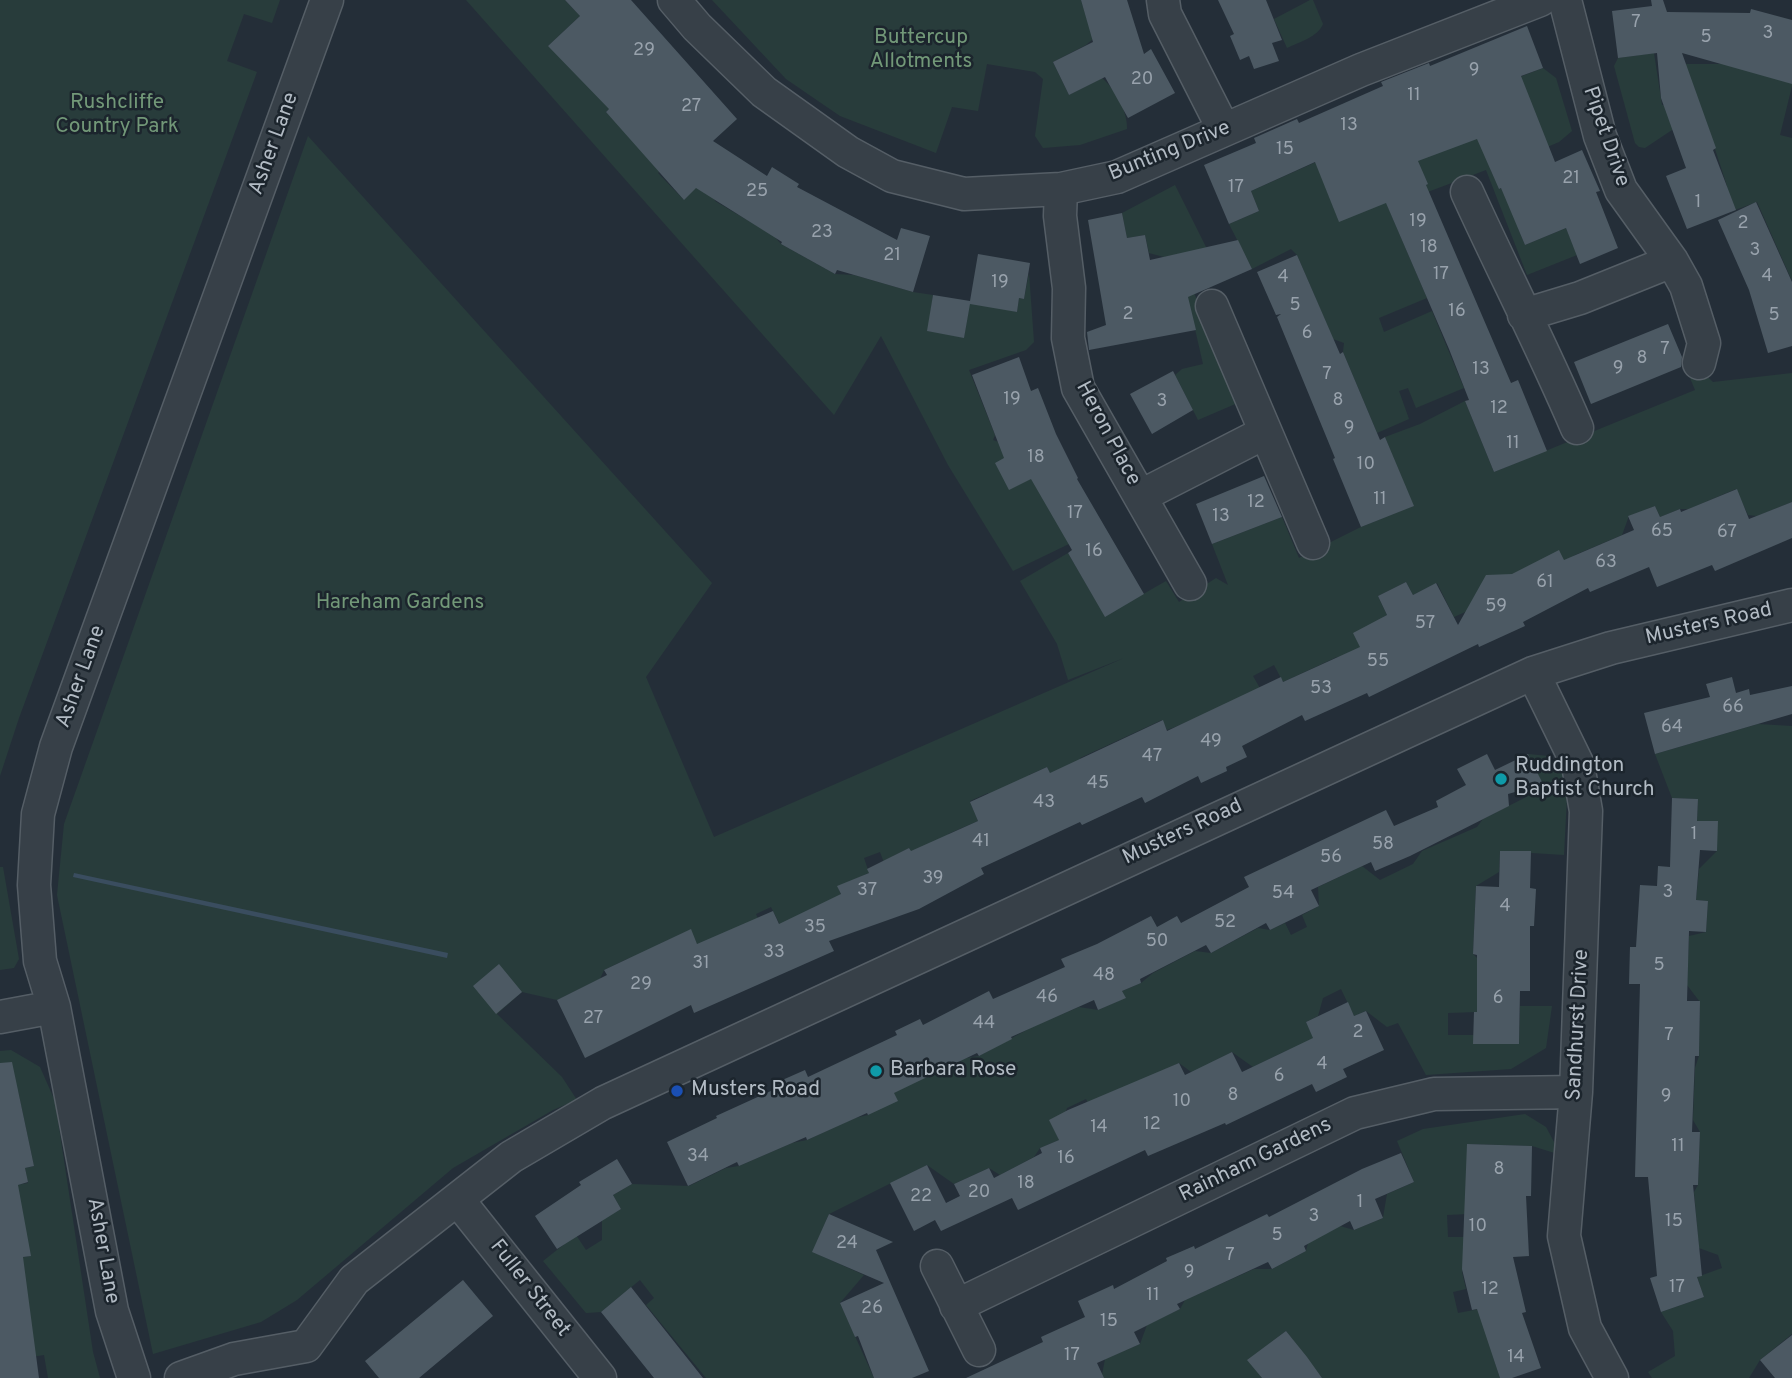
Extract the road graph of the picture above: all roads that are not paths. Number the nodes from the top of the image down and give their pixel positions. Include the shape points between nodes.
1 (327, 0) edge
2 (674, 0) edge
3 (1163, 0) edge
4 (1540, 0) edge
5 (1565, 0) edge
6 (1224, 130) junction
7 (1061, 189) junction
8 (1467, 192) dead end
9 (1672, 261) junction
10 (1212, 306) dead end
11 (1524, 315) junction
12 (1699, 363) dead end
13 (1577, 428) dead end
14 (1264, 433) junction
15 (1141, 496) junction
16 (1313, 543) dead end
17 (1190, 584) dead end
18 (1792, 605) edge
19 (1533, 673) junction
20 (54, 1007) junction
21 (0, 1017) edge
22 (1576, 1091) junction
23 (458, 1200) junction
24 (937, 1266) dead end
25 (956, 1306) junction
26 (979, 1350) dead end
27 (134, 1378) edge
28 (181, 1378) edge
29 (600, 1378) edge
30 (1612, 1378) edge

1 - 20 street, Asher Lane via 56,747 38,814 34,886 40,961
2 - 7 street, Bunting Drive via 764,92 848,152 892,176 964,194
3 - 6 street via 1165,14
4 - 6 street, Bunting Drive
5 - 9 street, Pipet Drive via 1600,136 1621,190
6 - 7 street, Bunting Drive via 1117,177
7 - 15 street, Heron Place via 1068,338 1078,388
8 - 11 street
9 - 11 street
9 - 12 street, Pipet Drive via 1686,286 1704,343
10 - 14 street
11 - 13 street
14 - 15 street
14 - 16 street
15 - 17 street, Heron Place
18 - 19 street, Musters Road via 1611,648
19 - 22 street, Sandhurst Drive via 1578,765 1586,811
19 - 23 street, Musters Road via 603,1103 511,1157
20 - 21 street
20 - 27 street, Asher Lane via 112,1311
22 - 25 street, Rainham Gardens via 1434,1094 1355,1113
22 - 30 street, Sandhurst Drive via 1564,1236 1585,1328
23 - 28 street, Musters Road via 354,1280 306,1346 234,1359
23 - 29 street, Fuller Street
24 - 25 street
25 - 26 street

